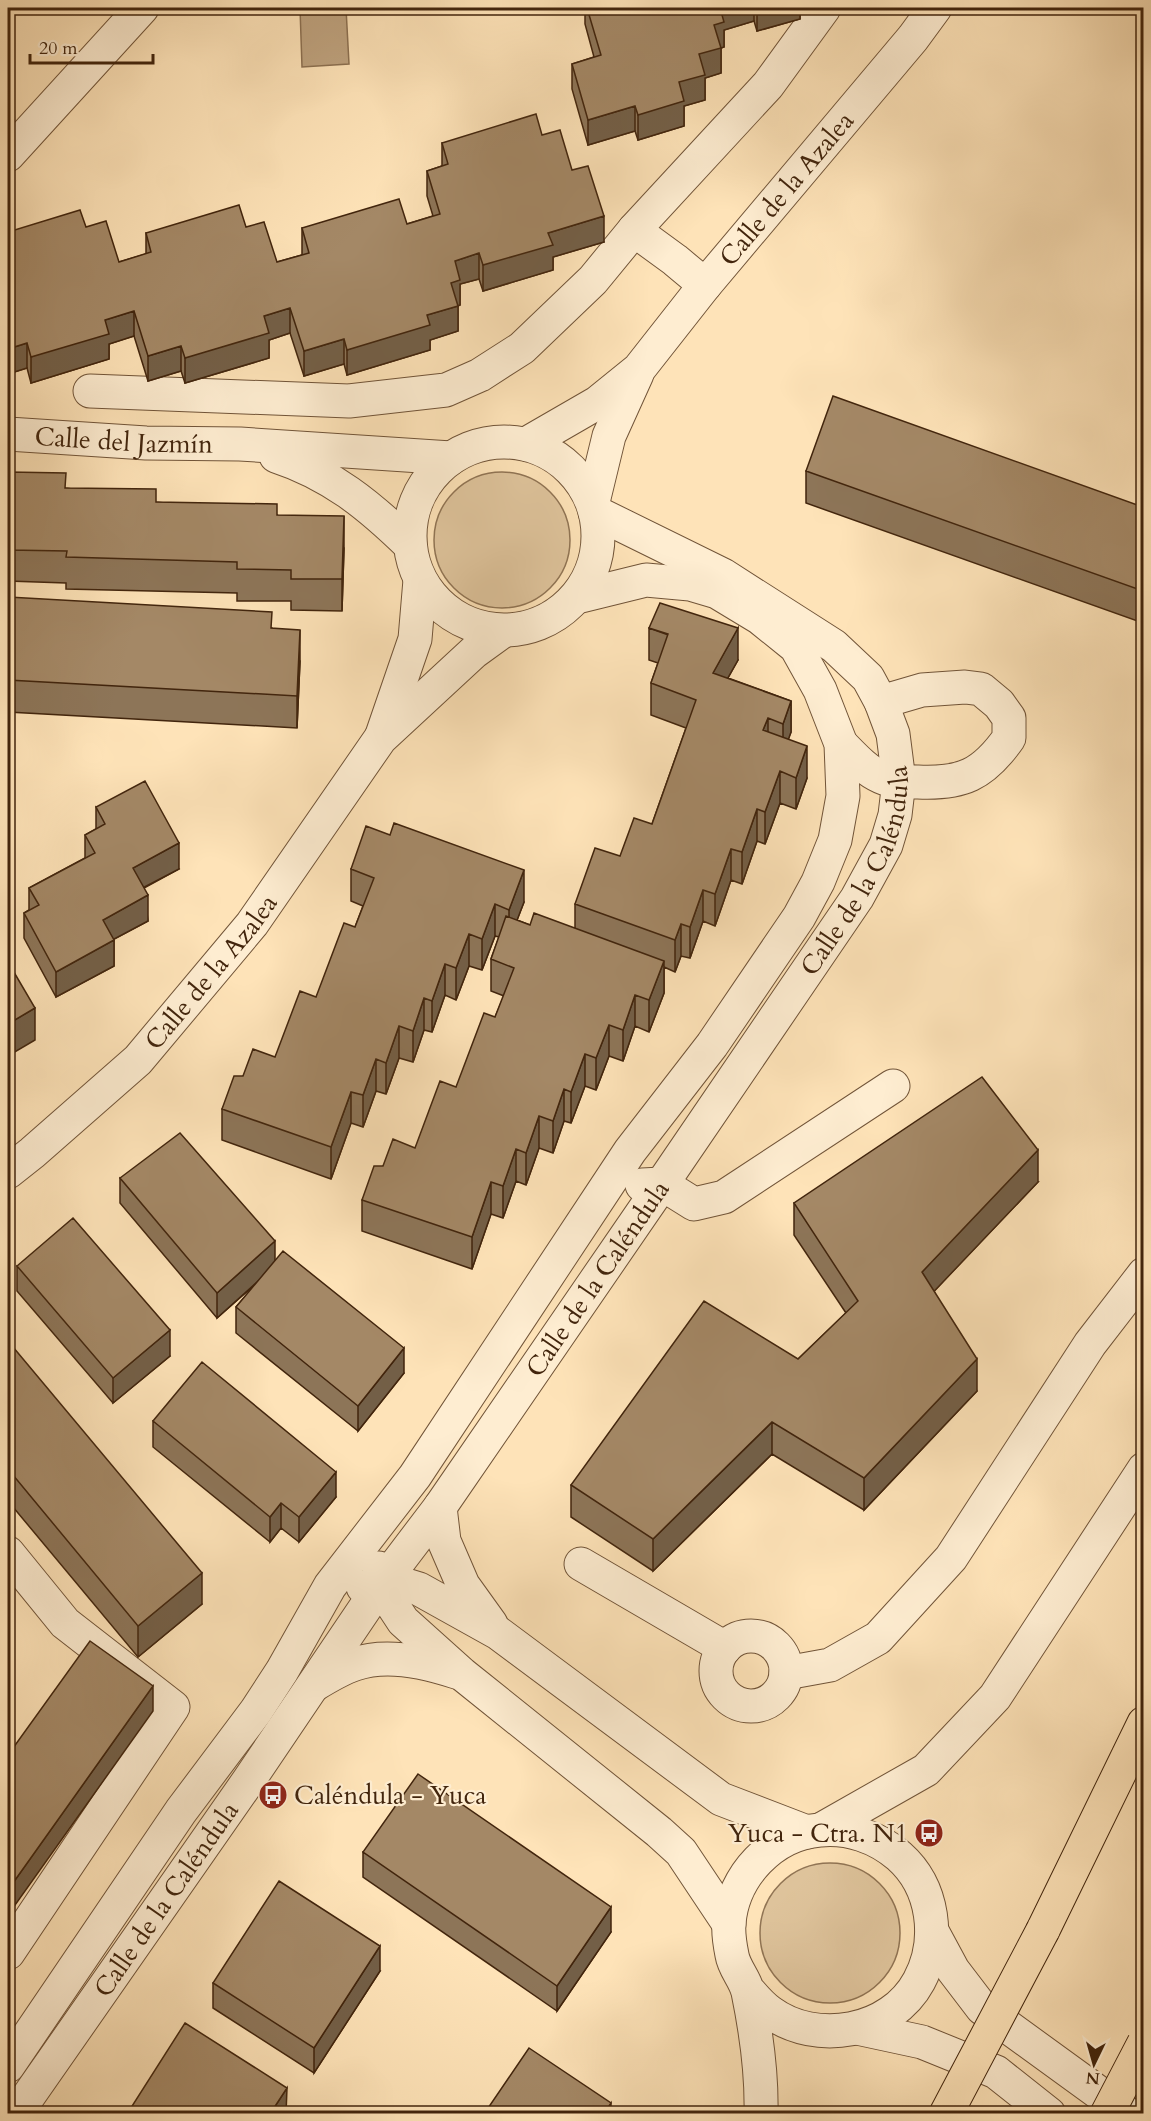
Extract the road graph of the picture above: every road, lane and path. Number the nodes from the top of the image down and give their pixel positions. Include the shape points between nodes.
1 (142, 8) edge
2 (824, 8) edge
3 (935, 8) edge
4 (8, 155) edge
5 (634, 230) junction
6 (705, 285) junction
7 (639, 369) junction
8 (90, 391) dead end
9 (8, 434) edge
10 (240, 444) junction
11 (526, 444) junction
12 (451, 459) junction
13 (594, 507) junction
14 (410, 545) junction
15 (420, 580) junction
16 (577, 597) junction
17 (503, 631) junction
18 (881, 702) junction
19 (380, 740) junction
20 (841, 744) junction
21 (899, 781) junction
22 (712, 1045) junction
23 (893, 1086) dead end
24 (8, 1172) edge
25 (662, 1184) junction
26 (1143, 1274) edge
27 (531, 1302) junction
28 (1143, 1468) edge
29 (415, 1476) junction
30 (440, 1507) junction
31 (8, 1553) edge
32 (581, 1564) dead end
33 (380, 1586) junction
34 (498, 1633) junction
35 (725, 1648) junction
36 (282, 1671) junction
37 (786, 1673) junction
38 (462, 1674) junction
39 (310, 1688) junction
40 (1143, 1723) edge
41 (814, 1830) junction
42 (729, 1924) junction
43 (932, 1931) junction
44 (8, 1953) edge
45 (747, 1989) junction
46 (857, 2028) junction
47 (1143, 2043) edge
48 (8, 2066) edge
49 (16, 2114) edge
50 (761, 2114) edge
51 (946, 2114) edge
52 (1049, 2114) edge
53 (1107, 2114) edge
54 (1128, 2114) edge

1 - 4 street
2 - 5 street via 768,85
3 - 6 street, Calle de la Azalea
5 - 6 street
5 - 8 street via 593,280 522,348 480,375 446,390 349,401
6 - 7 street, Calle de la Azalea
7 - 11 street, Calle de la Azalea via 597,403
7 - 13 street, Calle de la Azalea via 609,436
9 - 10 street, Calle del Jazmín via 146,444
10 - 12 street, Calle del Jazmín
10 - 14 street, Calle del Jazmín via 303,465 330,479
11 - 12 street via 500,442 472,447
11 - 13 street via 556,457 578,476
12 - 14 street via 432,475 417,499
13 - 16 street via 599,535 593,570
13 - 18 street, Calle de la Caléndula via 723,575 796,620 862,671
14 - 15 street
15 - 17 street via 444,609 468,624
15 - 19 street, Calle de la Azalea via 415,639
16 - 17 street via 558,615 535,626
16 - 20 street, Calle de la Caléndula via 646,580 690,584 717,592 760,618 796,647 820,690
17 - 19 street, Calle de la Azalea via 474,652
18 - 21 street, Calle de la Caléndula via 893,734
18 - 21 street via 922,690 981,689 1009,718 1009,738 981,769 965,778 941,783
19 - 24 street, Calle de la Azalea via 252,924 138,1060
20 - 21 street via 859,763 881,777
20 - 22 street, Calle de la Caléndula via 843,796 835,840 818,882 799,917
21 - 25 street, Calle de la Caléndula via 886,845 857,898
22 - 25 street via 655,1149 654,1162
22 - 27 street, Calle de la Caléndula via 630,1151
23 - 25 street via 724,1197 694,1204
25 - 27 street via 645,1183 616,1197
25 - 30 street, Calle de la Caléndula
26 - 37 street via 1090,1344 951,1558 878,1638 830,1665
27 - 29 street, Calle de la Caléndula
28 - 41 street via 995,1696 926,1770
29 - 33 street via 382,1549
29 - 36 street, Calle de la Caléndula via 330,1586
30 - 33 street, Calle de la Caléndula
30 - 34 street via 444,1541 463,1586
31 - 44 street via 64,1623 173,1707
32 - 35 street
33 - 34 street via 419,1589
33 - 36 street via 363,1586 347,1595
33 - 38 street via 403,1621
33 - 39 street, Calle de la Caléndula
34 - 41 street via 721,1799
35 - 37 street via 743,1637 764,1639 781,1652
35 - 37 street via 718,1659 718,1683 732,1701 744,1706 767,1703 777,1695
36 - 48 street, Calle de la Caléndula via 181,1811
38 - 39 street via 428,1663 378,1660 338,1671
38 - 42 street via 681,1852
39 - 49 street, Calle de la Caléndula
40 - 51 highway, bridge via 1043,1930
41 - 42 street via 777,1844 753,1865 736,1892
41 - 43 street via 846,1830 890,1848 908,1864 921,1885
42 - 45 street via 732,1958
43 - 46 street via 929,1957 919,1982 903,2002 882,2018
43 - 54 street via 953,1970 982,2008
45 - 46 street via 769,2012 796,2026 826,2033
45 - 50 street via 762,2083
46 - 52 street via 922,2042 996,2072
47 - 53 highway, bridge

